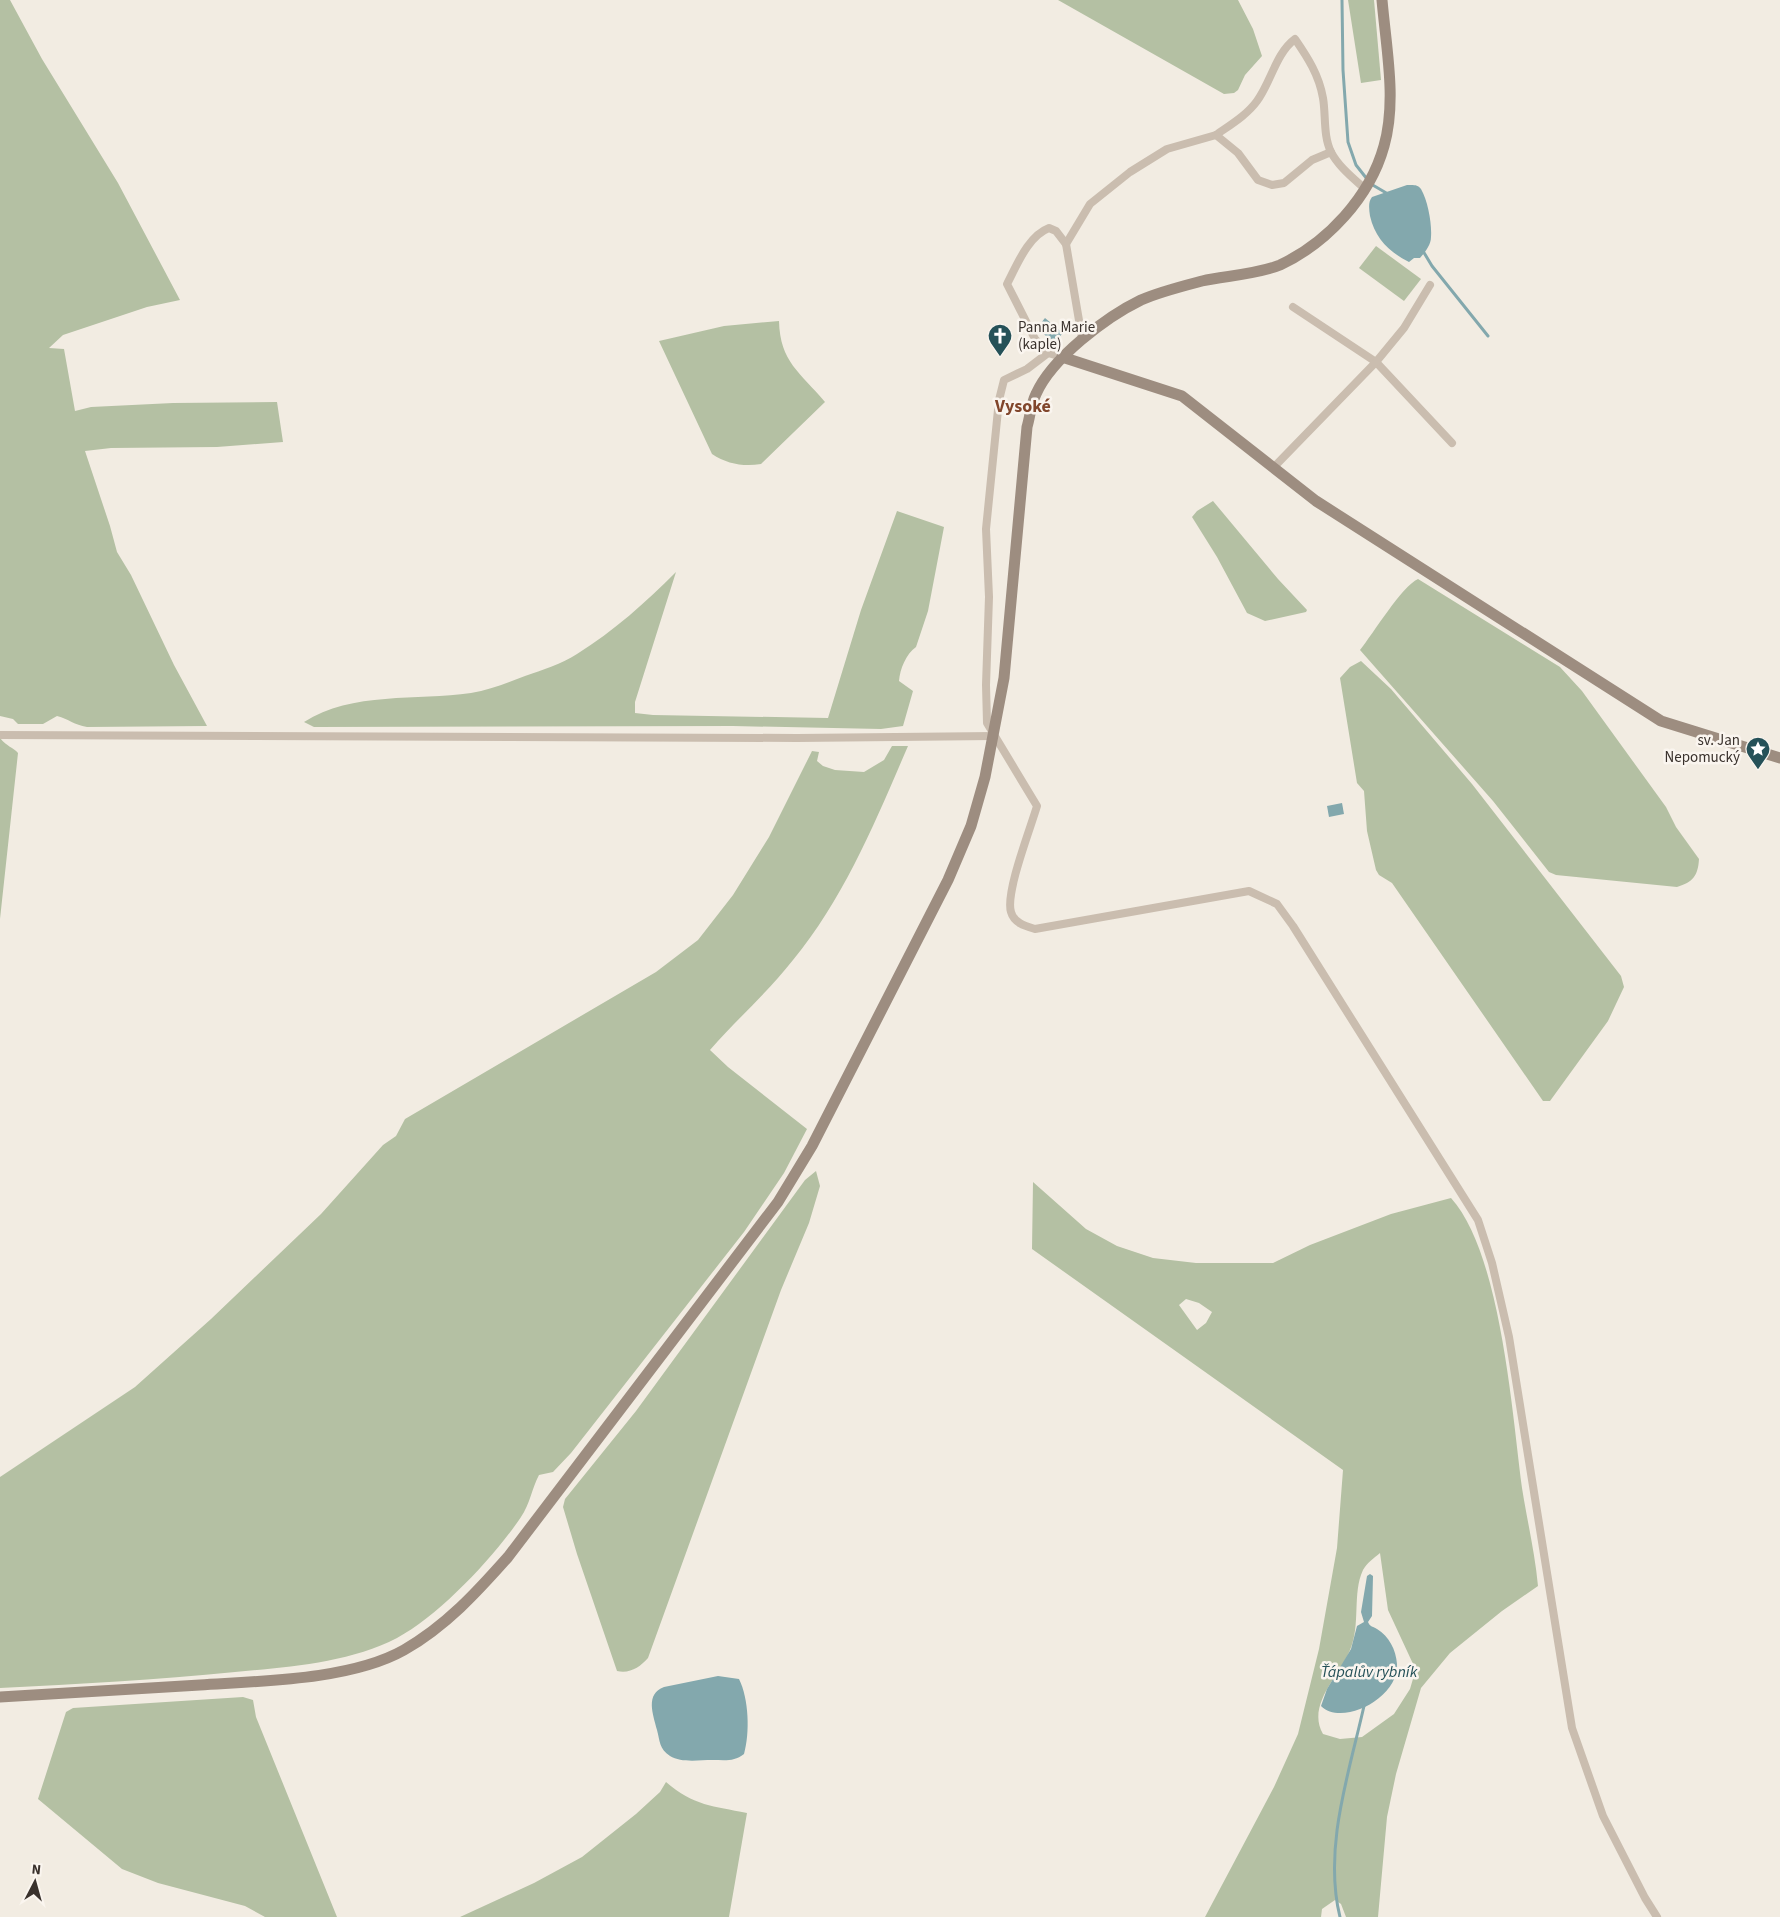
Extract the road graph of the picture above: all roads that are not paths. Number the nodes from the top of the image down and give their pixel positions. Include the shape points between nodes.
1 (1382, 0) edge
2 (1216, 135) junction
3 (1331, 152) junction
4 (1365, 189) junction
5 (1066, 244) junction
6 (1430, 285) dead end
7 (1293, 307) dead end
8 (1082, 338) junction
9 (1048, 353) junction
10 (1062, 357) junction
11 (1376, 362) junction
12 (1452, 443) dead end
13 (1274, 467) junction
14 (0, 735) edge
15 (994, 736) junction
16 (1780, 758) edge
17 (0, 1697) edge
18 (1657, 1917) edge

1 - 4 main road via 1389,83 1388,125 1377,168
2 - 3 street via 1238,153 1258,180 1272,185 1284,183 1312,160
2 - 3 street via 1237,121 1257,101 1287,46 1296,39 1314,66 1323,97
2 - 5 street via 1167,149 1130,172 1090,204
3 - 4 street
4 - 8 main road via 1328,233 1278,265 1141,300
5 - 8 street
5 - 9 street via 1056,231 1049,228 1042,231 1024,253 1008,284 1035,338
6 - 11 street via 1404,328
7 - 11 street
8 - 10 main road
9 - 10 street
9 - 15 street via 1027,369 1004,380 999,400 986,529 989,597 987,723
10 - 13 main road via 1182,396
10 - 15 main road via 1036,394 1027,427 1007,654
11 - 12 street
11 - 13 street
13 - 16 main road via 1316,502 1661,721
14 - 15 street
15 - 17 main road via 971,826 948,880 812,1146 778,1202 508,1557 479,1590 441,1626 403,1651 371,1664 337,1672 271,1680
15 - 18 street via 1037,806 1011,892 1011,912 1020,924 1035,929 1249,891 1277,904 1478,1220 1492,1263 1509,1337 1572,1728 1603,1816

